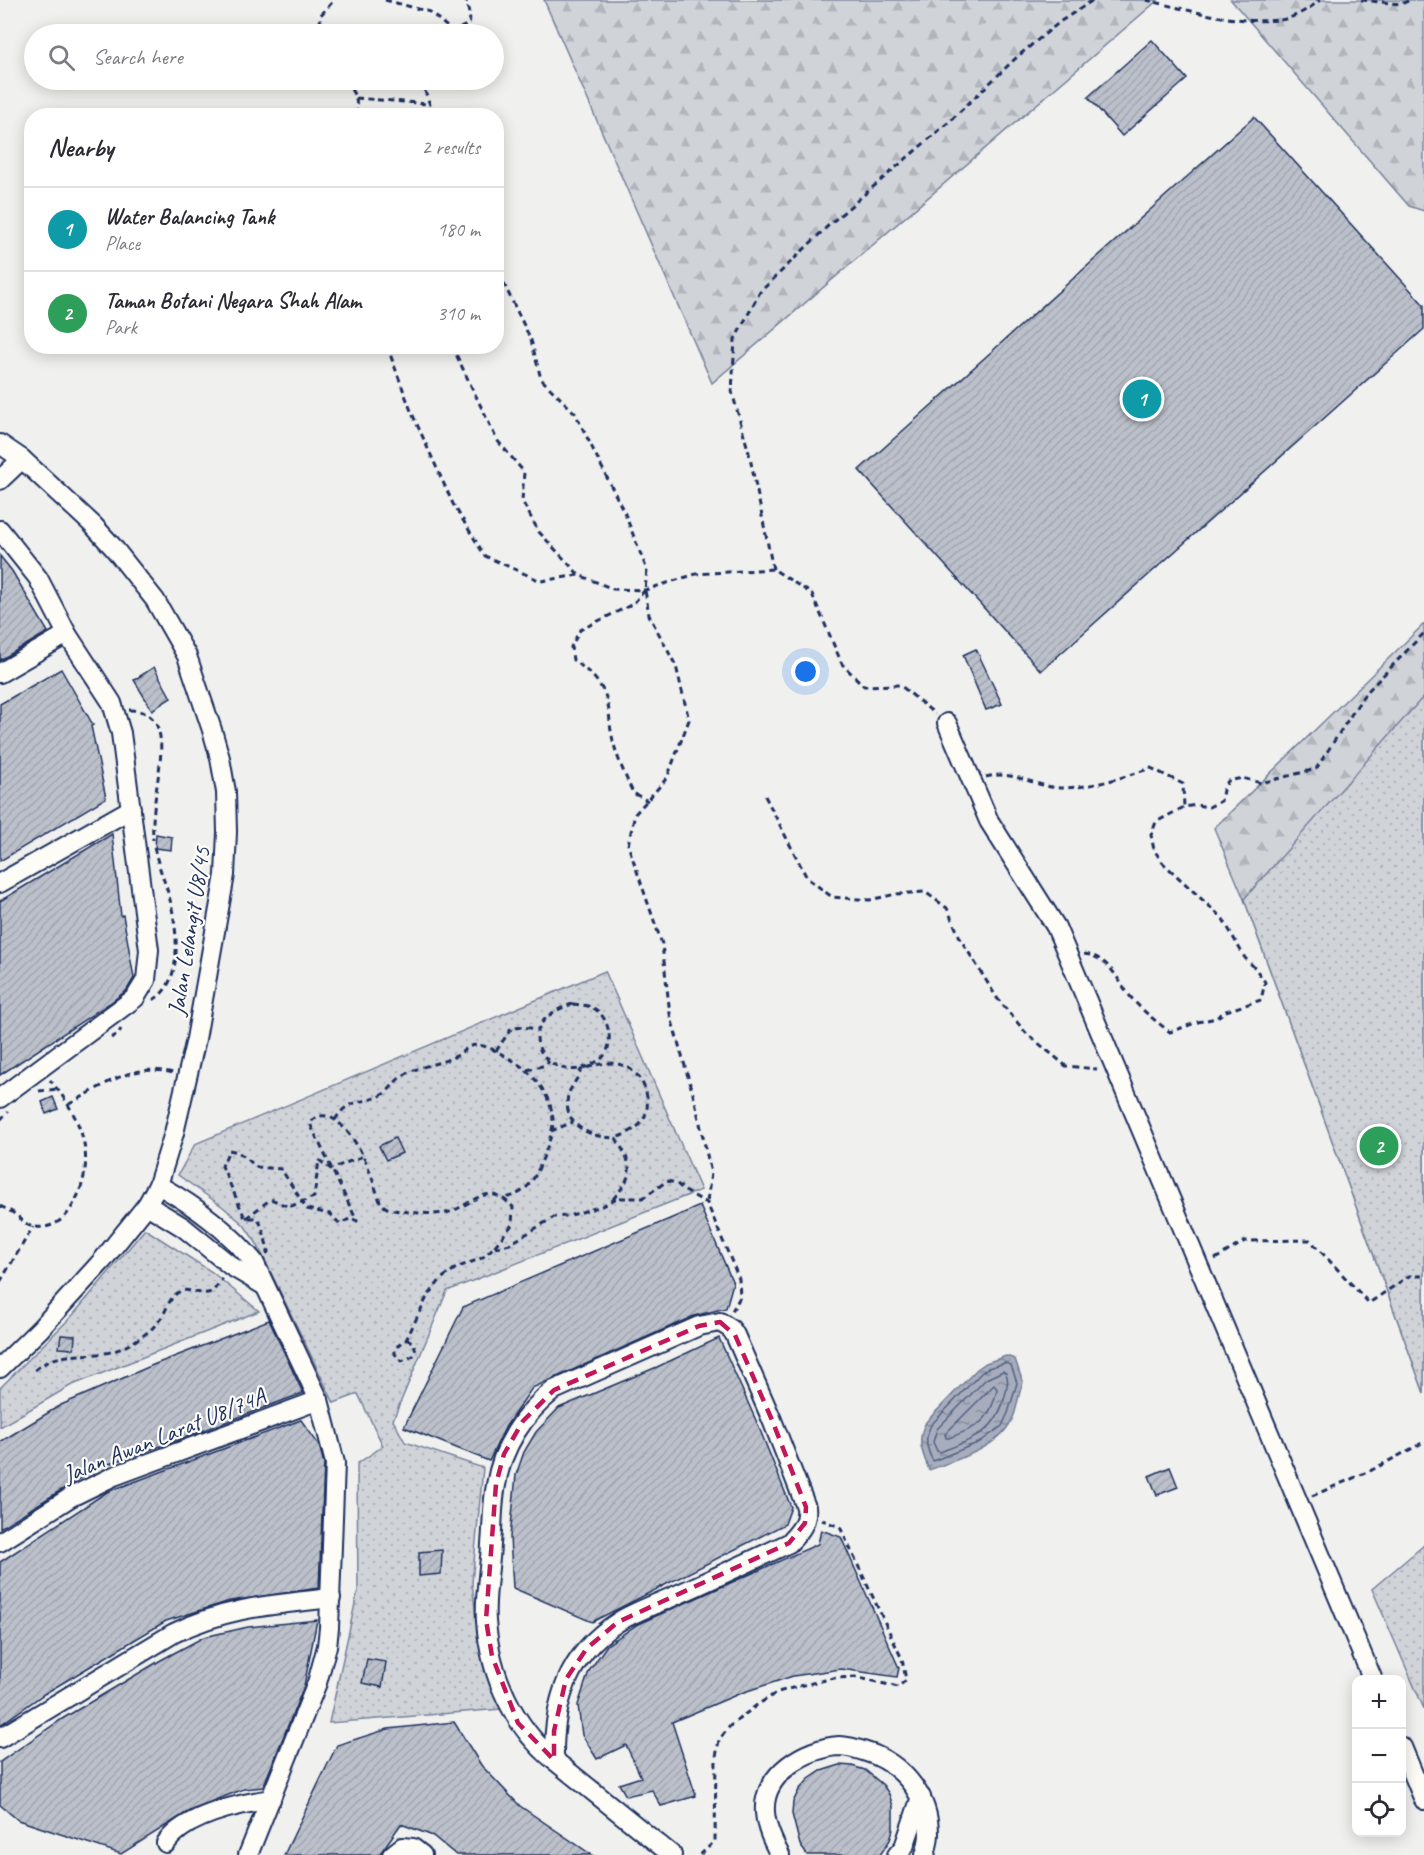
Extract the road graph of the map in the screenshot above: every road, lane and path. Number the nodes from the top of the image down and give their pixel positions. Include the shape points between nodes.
1 (334, 0) edge
2 (385, 0) edge
3 (466, 0) edge
4 (1093, 0) edge
5 (1146, 0) edge
6 (1320, 0) edge
7 (1361, 0) edge
8 (1410, 0) edge
9 (321, 24) edge
10 (443, 24) edge
11 (469, 24) edge
12 (352, 90) edge
13 (423, 90) edge
14 (356, 98) junction
15 (428, 104) junction
16 (357, 108) edge
17 (430, 108) edge
18 (504, 284) edge
19 (390, 354) edge
20 (456, 354) edge
21 (8, 454) edge
22 (0, 480) edge
23 (0, 530) edge
24 (773, 568) junction
25 (579, 575) junction
26 (645, 590) junction
27 (67, 634) junction
28 (1422, 634) edge
29 (1424, 640) edge
30 (0, 673) edge
31 (947, 723) joint
32 (973, 781) junction
33 (765, 796) dead end
34 (648, 801) junction
35 (1184, 807) junction
36 (131, 809) junction
37 (0, 883) edge
38 (1069, 958) junction
39 (538, 1029) junction
40 (496, 1051) junction
41 (549, 1061) junction
42 (1114, 1065) junction
43 (41, 1067) junction
44 (526, 1070) junction
45 (581, 1070) junction
46 (188, 1077) junction
47 (0, 1098) edge
48 (69, 1104) junction
49 (335, 1120) junction
50 (573, 1122) junction
51 (551, 1131) junction
52 (616, 1138) junction
53 (363, 1156) junction
54 (331, 1169) junction
55 (158, 1185) junction
56 (504, 1198) junction
57 (612, 1201) junction
58 (302, 1203) junction
59 (707, 1203) junction
60 (147, 1205) junction
61 (0, 1206) edge
62 (245, 1218) junction
63 (33, 1227) junction
64 (493, 1248) junction
65 (248, 1267) junction
66 (1200, 1268) junction
67 (1424, 1276) edge
68 (0, 1282) edge
69 (720, 1322) junction
70 (406, 1340) junction
71 (0, 1368) edge
72 (35, 1370) dead end
73 (320, 1400) junction
74 (1424, 1442) edge
75 (1298, 1502) junction
76 (805, 1522) junction
77 (0, 1542) edge
78 (331, 1598) junction
79 (1371, 1675) edge
80 (0, 1738) edge
81 (1406, 1759) edge
82 (554, 1760) junction
83 (921, 1797) junction
84 (271, 1799) junction
85 (1424, 1800) edge
86 (166, 1843) dead end
87 (248, 1855) edge
88 (392, 1855) edge
89 (422, 1855) edge
90 (672, 1855) edge
91 (700, 1855) edge
92 (780, 1855) edge
93 (897, 1855) edge
94 (925, 1855) edge

1 - 9 path via 318,17
2 - 10 path via 430,12
3 - 11 path
4 - 24 path via 1018,56 760,292 735,339 732,392
5 - 6 path via 1220,18 1281,20 1309,10
7 - 8 path via 1401,4
12 - 14 path
13 - 15 path
14 - 15 path
14 - 16 path
15 - 17 path
18 - 26 path via 531,340 541,379 575,413 625,514 646,570
19 - 25 path via 453,504 485,556 541,581
20 - 25 path via 497,440 524,472 522,501 539,532
21 - 22 street
21 - 46 street, Jalan Lelangit U8/45 via 93,525 155,600 187,656 220,758 226,792 225,875
23 - 27 street via 38,578
24 - 26 path via 696,574
24 - 31 path via 812,594 842,664 864,686 900,685
25 - 26 path via 613,589
26 - 34 path via 649,615 676,666 689,720 667,778
26 - 34 path via 633,604 580,630 571,647 573,660 601,684 623,771 633,794
27 - 30 street
27 - 36 street via 116,712
28 - 29 path
28 - 35 path via 1364,695 1316,769 1261,783 1242,778 1228,781 1221,801 1209,807
31 - 32 street
32 - 35 path via 999,773 1063,789 1115,780 1151,768 1183,784
32 - 38 street via 989,821 1056,927
33 - 42 path via 807,878 832,897 870,900 926,892 947,908 961,940 1026,1033 1066,1066 1095,1070
34 - 59 path via 635,814 628,845 662,944 670,1014 711,1173
35 - 38 path via 1156,822 1151,835 1155,850 1223,919 1245,958 1265,982 1261,1000 1170,1032 1134,1000 1110,966 1094,955 1080,953
36 - 37 street
36 - 43 street via 149,950 146,980 127,1005
38 - 42 street
39 - 40 path via 511,1029
39 - 41 path via 539,1047
39 - 45 path via 548,1016 573,1004 600,1012 610,1043 603,1058
40 - 44 path
40 - 49 path via 474,1045 458,1055 426,1065 401,1077 387,1092 351,1103
41 - 44 path
41 - 45 path via 568,1071
42 - 66 street
43 - 47 street
43 - 48 path
44 - 51 path via 547,1098
45 - 50 path via 568,1097
45 - 52 path via 607,1063 623,1065 634,1072 644,1088 648,1102 643,1121
46 - 48 path via 161,1070 134,1071
46 - 55 street, Jalan Lelangit U8/45
48 - 63 path via 85,1149 86,1176 68,1214 58,1223
49 - 53 path
49 - 54 path via 322,1114 310,1123
50 - 51 path
50 - 52 path via 590,1135
51 - 56 path via 535,1176 517,1196
52 - 57 path via 630,1162 630,1170
53 - 54 path
53 - 56 path via 381,1204 392,1210 440,1214 488,1193
54 - 58 path via 319,1160 314,1197
54 - 58 path via 357,1221 351,1218 340,1224 330,1214 307,1209
55 - 60 street, Jalan Lelangit U8/45
55 - 65 street via 207,1217 238,1245
56 - 64 path via 513,1207 512,1225
57 - 59 path via 643,1198 667,1181
57 - 64 path via 554,1217 510,1244
58 - 62 path via 288,1208 271,1199
58 - 62 path via 282,1169 257,1167 229,1150 222,1166
59 - 69 path via 739,1279 740,1297
60 - 65 street
60 - 71 street, Jalan Lelangit U8/45 via 82,1284
61 - 63 path
62 - 65 path via 257,1218 269,1251
63 - 68 path
64 - 70 path via 441,1279 426,1299
65 - 72 path via 228,1274 208,1293 181,1290 172,1296 163,1317 146,1335 123,1347 106,1354 59,1356
65 - 73 street via 265,1286
66 - 67 path via 1245,1241 1310,1240 1369,1303 1409,1276
66 - 75 street
69 - 76 street via 735,1335 772,1420 806,1507
69 - 82 street via 699,1326 554,1390 523,1421 504,1454 496,1484 487,1629 502,1689 518,1722
70 - 70 path via 395,1348 402,1361 416,1351 414,1344
73 - 77 street, Jalan Awan Larat U8/74A via 114,1476
73 - 78 street via 335,1463
74 - 75 path
75 - 79 street
76 - 82 street via 789,1543 618,1622 587,1648 566,1679 556,1713
76 - 91 path via 818,1520 840,1527 902,1659 906,1680 898,1687 855,1677 799,1686 778,1692 730,1726 719,1740 716,1757 715,1841
78 - 80 street via 243,1608 201,1621 174,1633
78 - 84 street via 327,1646 317,1683
81 - 85 street
82 - 90 street
83 - 92 street via 911,1781 889,1761 858,1748 826,1748 800,1757 780,1773 766,1799 768,1832
83 - 93 street via 904,1847
83 - 94 street via 930,1835
84 - 86 street via 224,1808 177,1831
84 - 87 street
88 - 89 street via 402,1847 413,1848

